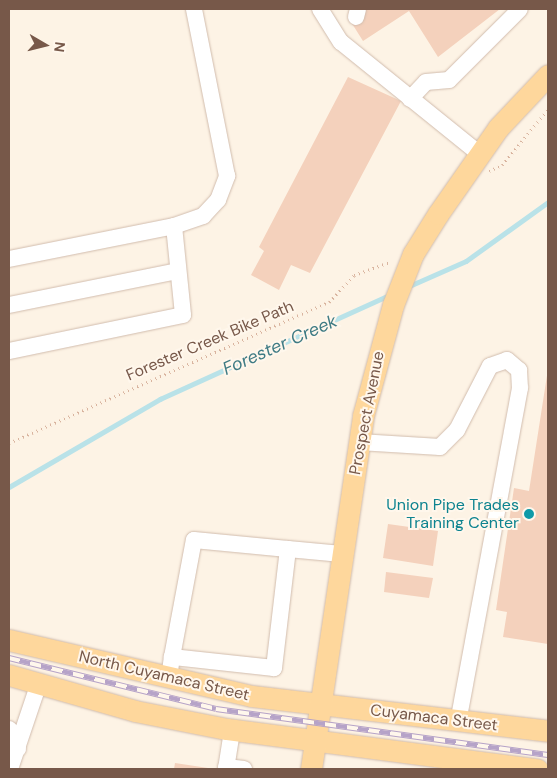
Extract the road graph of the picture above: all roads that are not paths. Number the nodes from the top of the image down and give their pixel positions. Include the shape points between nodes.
1 (194, 9) edge
2 (320, 9) edge
3 (520, 9) edge
4 (548, 75) edge
5 (410, 99) junction
6 (477, 159) junction
7 (174, 226) junction
8 (9, 259) edge
9 (178, 271) junction
10 (9, 305) edge
11 (9, 351) edge
12 (359, 442) junction
13 (288, 549) junction
14 (342, 554) junction
15 (9, 640) edge
16 (172, 657) junction
17 (9, 675) edge
18 (169, 678) junction
19 (38, 686) junction
20 (320, 704) junction
21 (458, 721) junction
22 (9, 729) edge
23 (232, 730) junction
24 (548, 731) edge
25 (315, 741) junction
26 (18, 749) junction
27 (452, 764) edge
28 (226, 768) edge
29 (10, 769) edge
30 (244, 769) edge
31 (311, 769) edge
32 (537, 769) edge

1 - 7 lane via 227,176 218,200 203,216
2 - 5 lane via 341,42
3 - 5 lane via 450,80 426,82
4 - 6 main road, Prospect Avenue
5 - 6 lane
6 - 12 main road, Prospect Avenue via 411,261 381,343
7 - 8 lane
7 - 9 lane
9 - 10 lane
9 - 11 lane via 182,314
12 - 14 main road, Prospect Avenue
12 - 21 lane via 440,448 457,430 490,366 507,360 519,370 520,388
13 - 14 lane
13 - 16 lane via 194,540
13 - 16 lane via 274,668
14 - 20 main road, Prospect Avenue
15 - 18 main road, North Cuyamaca Street
16 - 18 lane
17 - 19 main road
18 - 20 main road, North Cuyamaca Street via 252,696
19 - 23 main road
19 - 26 lane
20 - 21 main road, Cuyamaca Street
20 - 25 main road, Prospect Avenue
21 - 24 main road, Cuyamaca Street
22 - 26 lane via 16,736
23 - 25 main road
23 - 28 lane
25 - 27 main road
25 - 31 main road, Prospect Avenue
26 - 29 lane
27 - 32 main road
28 - 30 lane

